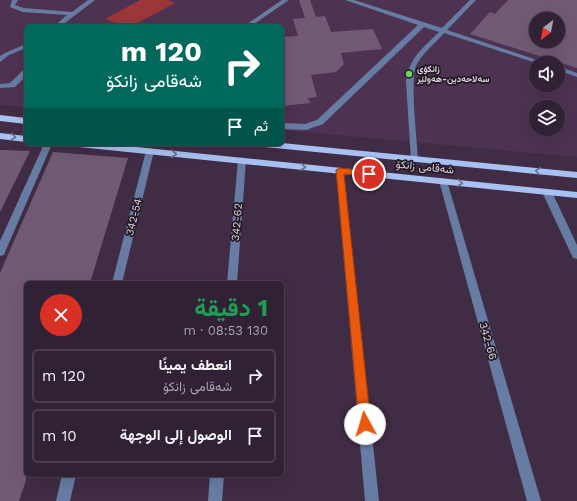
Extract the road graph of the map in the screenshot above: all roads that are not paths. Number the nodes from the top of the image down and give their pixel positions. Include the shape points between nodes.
1 (15, 0) edge
2 (92, 0) edge
3 (286, 0) edge
4 (348, 0) edge
5 (473, 0) edge
6 (73, 14) junction
7 (60, 24) edge
8 (250, 24) edge
9 (422, 25) junction
10 (442, 30) junction
11 (24, 47) edge
12 (4, 54) edge
13 (529, 59) edge
14 (0, 60) edge
15 (565, 71) edge
16 (24, 74) edge
17 (577, 75) edge
18 (0, 86) edge
19 (0, 118) edge
20 (24, 120) edge
21 (284, 126) edge
22 (0, 136) edge
23 (24, 139) edge
24 (47, 146) edge
25 (103, 146) edge
26 (284, 146) edge
27 (150, 151) junction
28 (414, 159) junction
29 (242, 160) junction
30 (340, 170) junction
31 (577, 175) edge
32 (443, 181) junction
33 (547, 192) junction
34 (577, 195) edge
35 (0, 252) edge
36 (577, 255) edge
37 (118, 281) edge
38 (232, 281) edge
39 (69, 477) edge
40 (217, 477) edge
41 (63, 501) edge
42 (215, 501) edge
43 (372, 501) edge
44 (534, 501) edge

1 - 6 street via 12,6 23,10
2 - 6 street
3 - 8 street
4 - 9 street
5 - 10 street
6 - 7 street
9 - 10 street
9 - 21 street via 320,122 306,127
10 - 13 street
10 - 28 street via 418,57 412,68 410,81
11 - 12 street
12 - 14 street
15 - 17 street
16 - 18 street via 12,85
19 - 20 main road
22 -> 23 main road
24 - 35 street
25 - 27 main road, شەقامی زانکۆ
26 - 28 main road, شەقامی زانکۆ
27 -> 29 main road, شەقامی زانکۆ
27 - 37 street, 342-54
31 -> 28 main road, شەقامی زانکۆ
29 -> 30 main road, شەقامی زانکۆ
29 - 38 street, 342-62
30 - 32 main road, شەقامی زانکۆ
30 - 43 street
32 -> 33 main road, شەقامی زانکۆ
32 - 44 street, 342-66
33 - 34 main road, شەقامی زانکۆ
33 - 36 street
39 - 41 street
40 - 42 street

